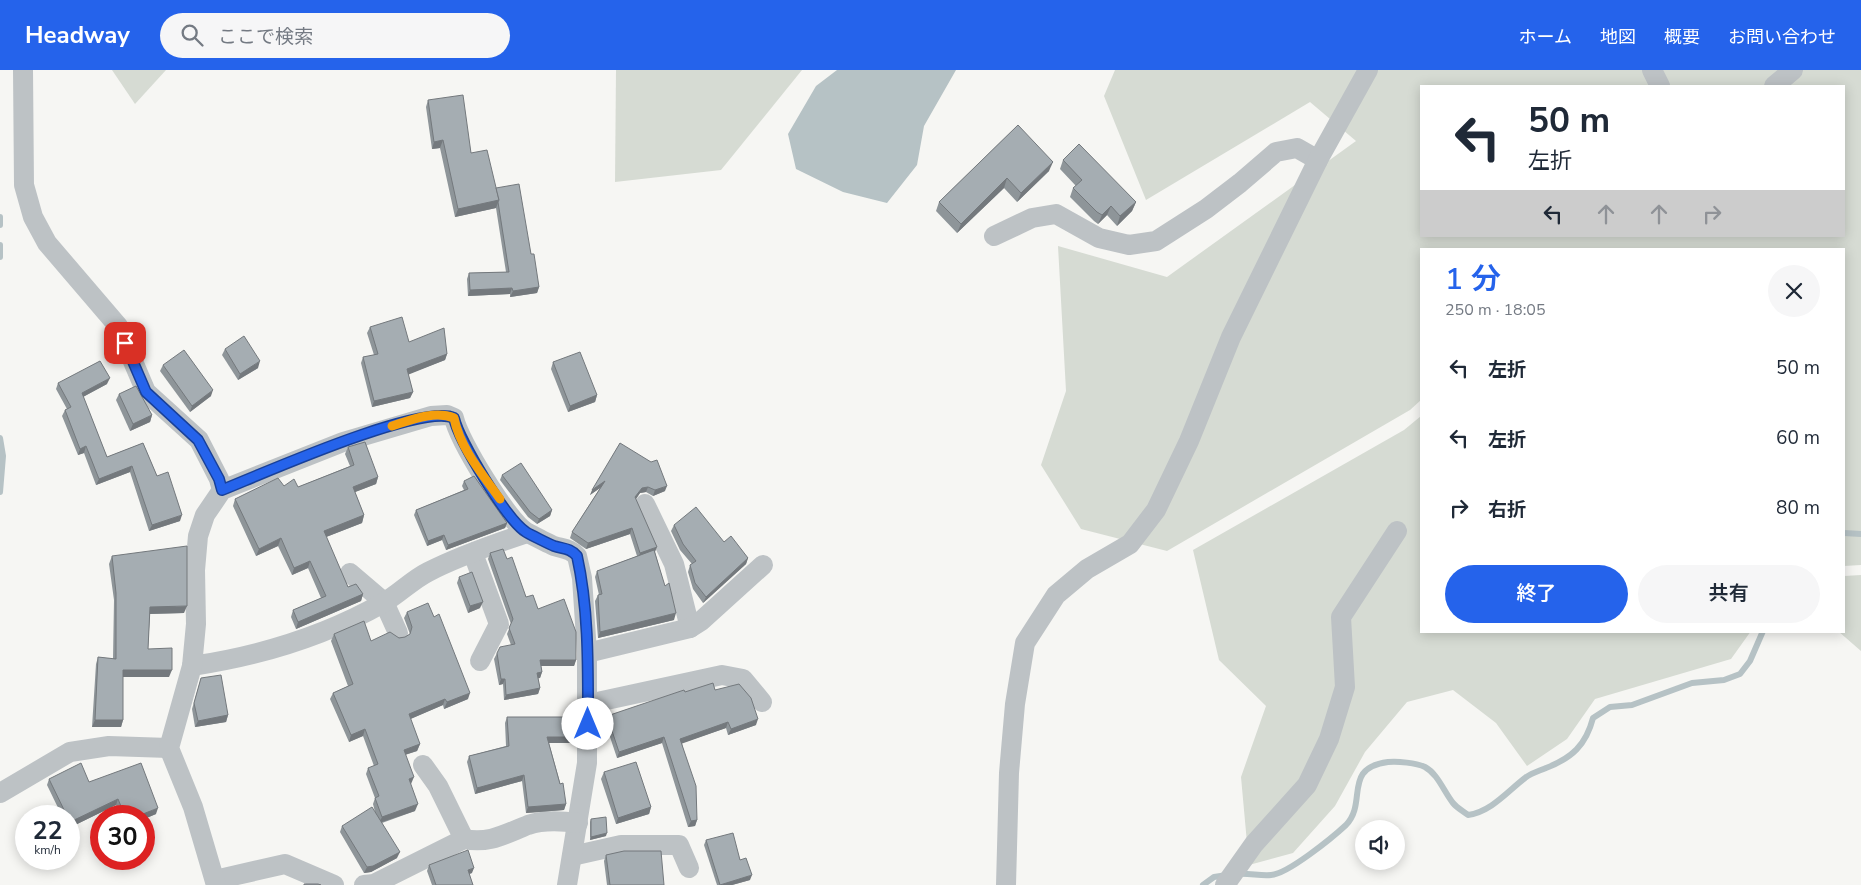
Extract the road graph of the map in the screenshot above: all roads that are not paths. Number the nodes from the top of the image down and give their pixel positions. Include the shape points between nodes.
1 (23, 70) edge
2 (1368, 70) edge
3 (1652, 70) edge
4 (1793, 70) edge
5 (1660, 85) edge
6 (1775, 85) edge
7 (1318, 160) junction
8 (994, 236) dead end
9 (222, 490) junction
10 (645, 504) dead end
11 (1397, 532) dead end
12 (527, 534) junction
13 (475, 552) junction
14 (763, 565) dead end
15 (350, 573) dead end
16 (384, 602) junction
17 (690, 628) junction
18 (398, 632) dead end
19 (587, 653) junction
20 (480, 661) dead end
21 (192, 666) junction
22 (762, 702) dead end
23 (588, 704) junction
24 (169, 748) junction
25 (423, 765) dead end
26 (0, 793) edge
27 (578, 823) junction
28 (464, 839) junction
29 (572, 856) junction
30 (690, 868) dead end
31 (215, 882) edge
32 (1227, 882) edge
33 (334, 885) edge
34 (364, 885) edge
35 (567, 885) edge
36 (1006, 885) edge

1 - 9 street via 24,185 33,217 47,243 118,326 146,392 198,440
2 - 7 street
3 - 5 street
4 - 6 street
7 - 8 street via 1297,148 1276,152 1226,194 1156,241 1129,245 1099,238 1056,214 1032,218
7 - 36 street via 1231,337 1189,441 1156,510 1130,544 1087,569 1056,595 1025,643 1010,763
9 - 12 street via 343,442 403,423 447,415 454,418 479,470
9 - 21 street via 204,515 198,536
10 - 17 street via 674,564
11 - 32 street via 1341,617 1345,687 1330,739 1308,785 1241,860
12 - 13 street
12 - 19 street via 554,546 565,547 577,556 582,578
13 - 16 street via 426,573
13 - 20 street via 499,624
14 - 17 street
15 - 16 street
16 - 18 street
16 - 21 street via 282,647 244,658
17 - 19 street
19 - 23 street
21 - 24 street
22 - 23 street via 743,679 722,675
23 - 27 street via 587,763
24 - 26 street via 109,746 70,752
24 - 31 street via 193,807
25 - 28 street via 438,786
27 - 28 street via 530,824 493,840
27 - 29 street
28 - 34 street via 374,884
29 - 30 street via 621,845 679,845
29 - 35 street
31 - 33 street via 285,864

